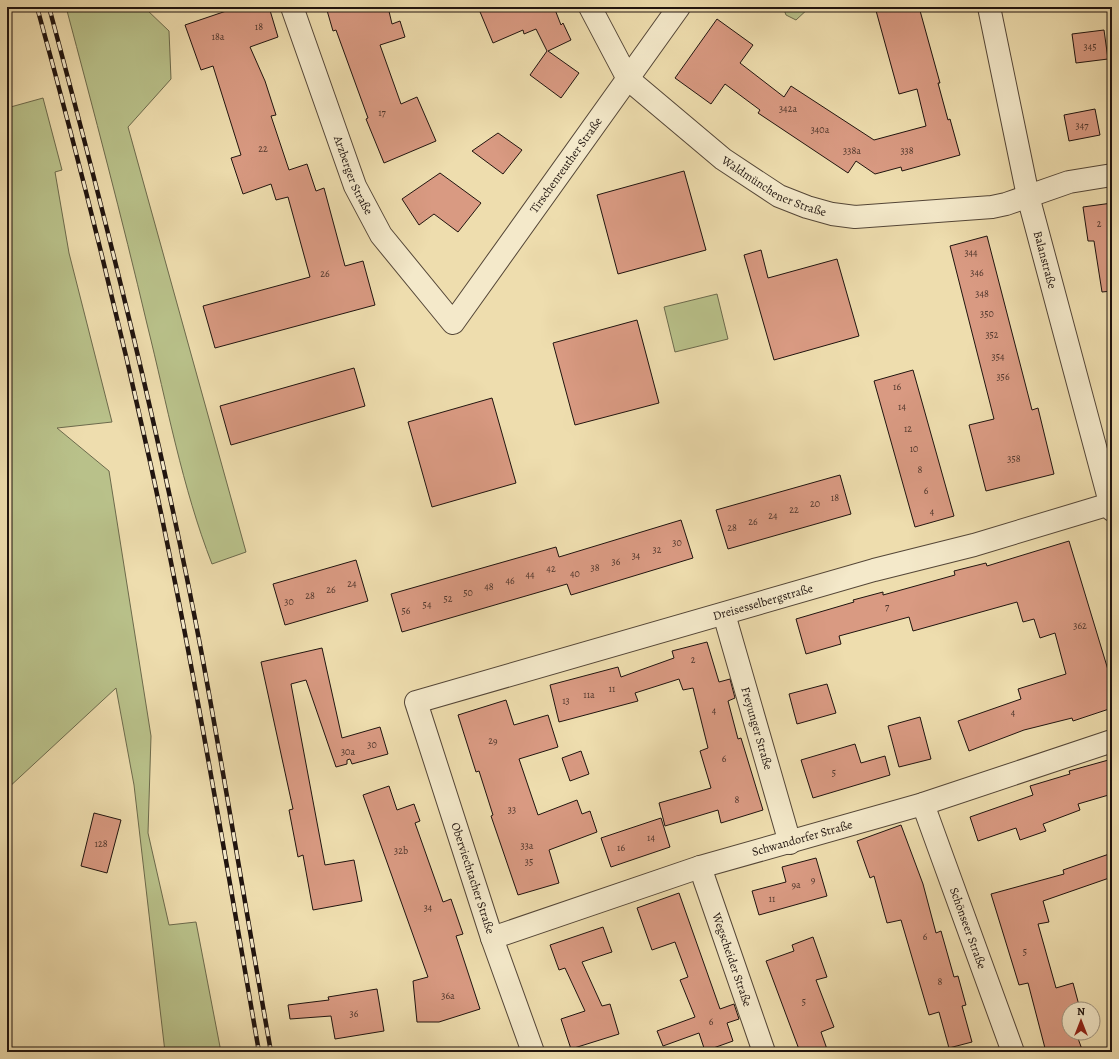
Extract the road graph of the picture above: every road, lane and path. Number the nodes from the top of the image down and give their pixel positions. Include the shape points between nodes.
1 (292, 7) edge
2 (590, 7) edge
3 (679, 7) edge
4 (989, 7) edge
5 (628, 79) junction
6 (1112, 175) edge
7 (1028, 196) junction
8 (453, 323) joint
9 (1111, 507) edge
10 (724, 614) junction
11 (416, 702) joint
12 (1112, 741) edge
13 (923, 804) junction
14 (790, 843) junction
15 (700, 868) junction
16 (492, 938) junction
17 (533, 1052) edge
18 (764, 1052) edge
19 (1013, 1052) edge

1 - 8 street, Arzberger Straße via 355,186 381,235
2 - 5 street, Waldmünchener Straße
3 - 5 street, Tirschenreuther Straße
4 - 7 street, Balanstraße
5 - 7 street, Waldmünchener Straße via 723,159 779,196 814,209 855,218 992,207
5 - 8 street, Tirschenreuther Straße
6 - 7 street, Waldmünchener Straße via 1069,182
7 - 9 street, Balanstraße
9 - 10 street, Dreisesselbergstraße via 874,570
10 - 11 street, Dreisesselbergstraße
10 - 14 street, Freyunger Straße
11 - 16 street, Oberviechtacher Straße
12 - 13 street, Schwandorfer Straße
13 - 14 street, Schwandorfer Straße
13 - 19 street, Schönseer Straße
14 - 15 street, Schwandorfer Straße
15 - 16 street, Schwandorfer Straße
15 - 18 street, Wegscheider Straße
16 - 17 street, Oberviechtacher Straße

